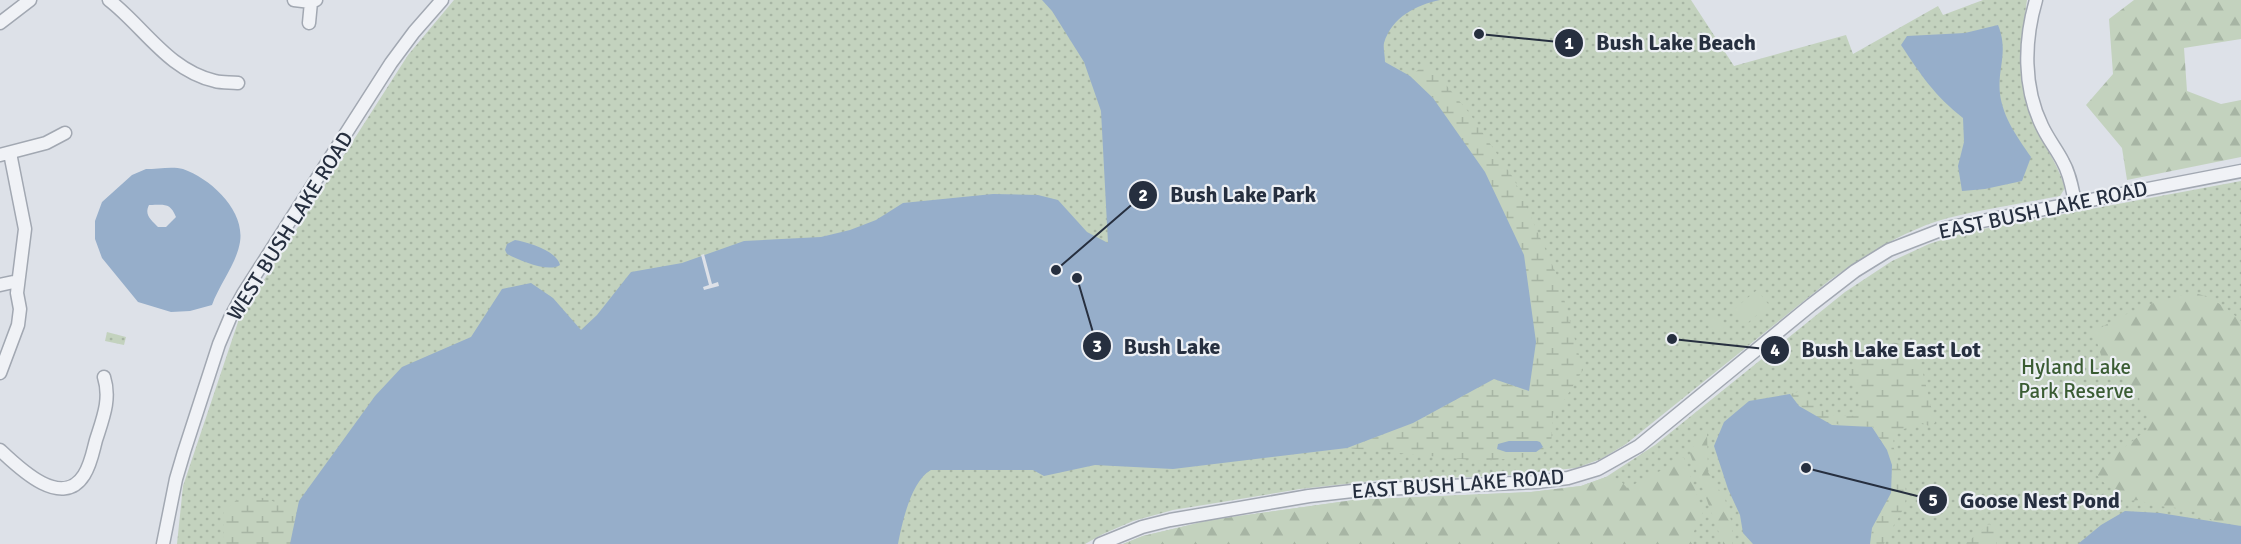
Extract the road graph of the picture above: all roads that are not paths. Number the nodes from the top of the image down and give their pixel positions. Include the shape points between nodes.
1 (30, 0) edge
2 (109, 0) edge
3 (442, 0) edge
4 (2037, 0) edge
5 (295, 1) edge
6 (313, 1) edge
7 (0, 23) edge
8 (309, 23) dead end
9 (238, 83) dead end
10 (65, 133) dead end
11 (5, 154) edge
12 (2241, 171) edge
13 (2075, 202) junction
14 (18, 281) junction
15 (0, 285) edge
16 (0, 373) edge
17 (104, 377) dead end
18 (0, 450) edge
19 (169, 515) junction
20 (163, 544) edge
21 (172, 544) edge
22 (1101, 544) edge

1 - 7 street
2 - 9 street via 178,64 216,81
3 - 19 street, WEST BUSH LAKE ROAD via 391,63 230,318 184,452
4 - 13 street via 2028,35 2028,81 2041,126 2068,174
5 - 6 street
6 - 8 street
10 - 11 street via 46,143
11 - 14 street via 25,229
12 - 13 street, EAST BUSH LAKE ROAD
13 - 22 street, EAST BUSH LAKE ROAD via 1946,228 1889,250 1811,305 1639,446 1599,469 1537,482 1309,496 1170,520
14 - 15 street
14 - 16 street via 18,324
17 - 18 street via 105,410 88,468 77,483 58,489 48,486
19 - 20 street, WEST BUSH LAKE ROAD
19 - 21 street

